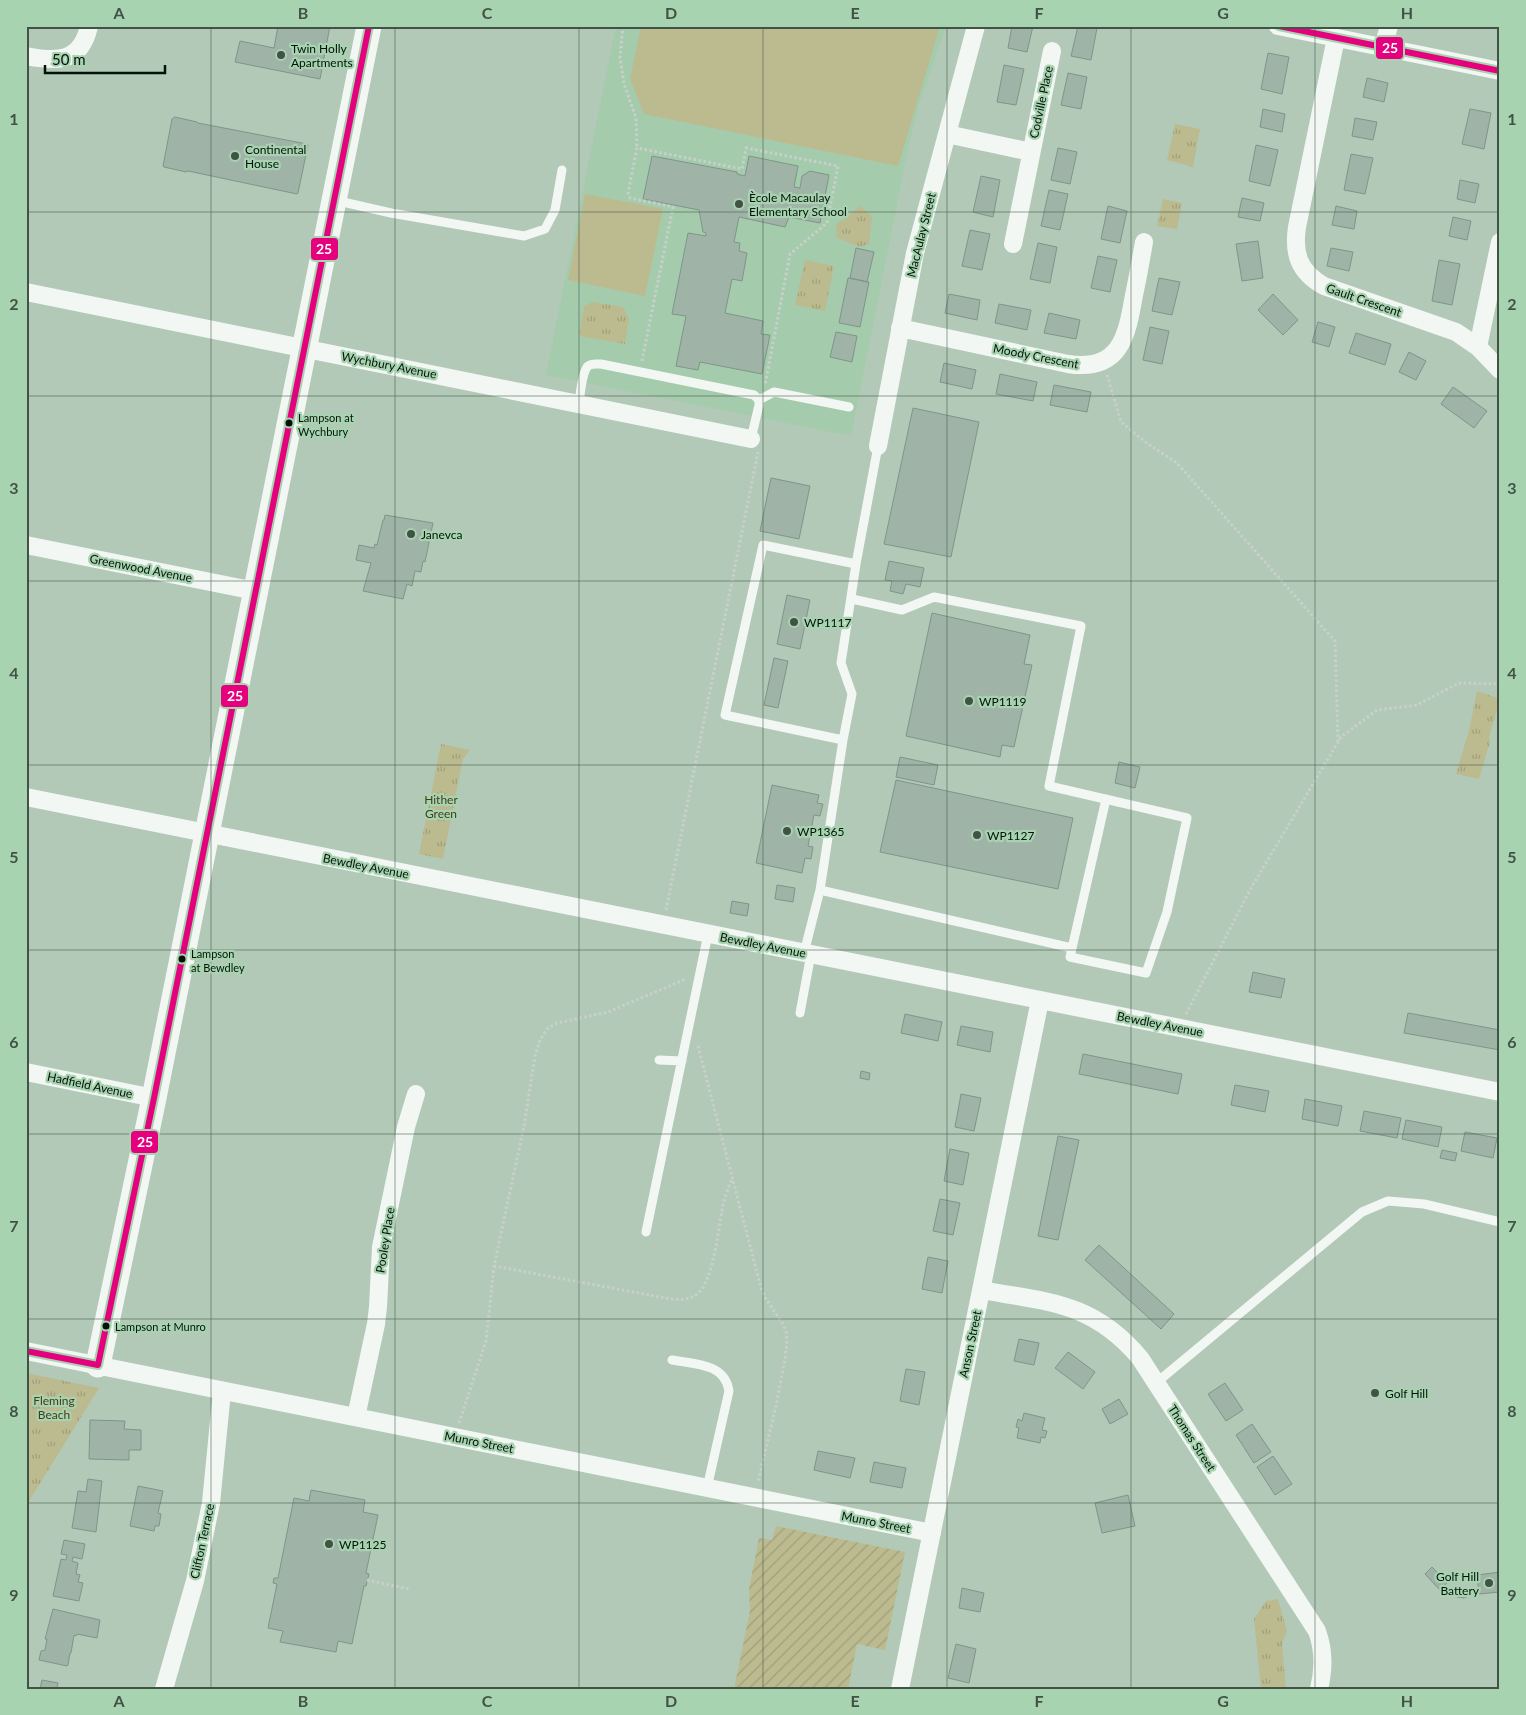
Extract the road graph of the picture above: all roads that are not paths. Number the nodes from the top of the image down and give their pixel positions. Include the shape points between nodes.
1 (89, 26) edge
2 (369, 26) edge
3 (976, 26) edge
4 (1278, 26) edge
5 (1389, 26) edge
6 (1336, 38) junction
7 (1383, 47) junction
8 (1052, 51) dead end
9 (26, 56) edge
10 (1500, 70) edge
11 (947, 134) junction
12 (1031, 152) junction
13 (562, 170) dead end
14 (334, 200) junction
15 (1144, 242) dead end
16 (1500, 242) edge
17 (1013, 244) dead end
18 (26, 292) edge
19 (900, 328) junction
20 (1478, 347) junction
21 (304, 348) junction
22 (1500, 370) edge
23 (759, 400) junction
24 (579, 404) junction
25 (848, 407) dead end
26 (751, 439) joint
27 (878, 446) joint
28 (26, 545) edge
29 (856, 564) junction
30 (255, 591) junction
31 (852, 599) junction
32 (843, 740) junction
33 (26, 798) edge
34 (1106, 799) junction
35 (206, 834) junction
36 (820, 890) junction
37 (708, 934) junction
38 (1072, 948) junction
39 (808, 953) junction
40 (1040, 1000) junction
41 (800, 1013) dead end
42 (659, 1060) dead end
43 (682, 1061) junction
44 (26, 1072) edge
45 (1500, 1092) edge
46 (416, 1094) dead end
47 (154, 1098) junction
48 (1500, 1222) edge
49 (646, 1232) dead end
50 (981, 1290) junction
51 (26, 1351) edge
52 (672, 1360) dead end
53 (98, 1365) junction
54 (1156, 1383) junction
55 (222, 1391) junction
56 (356, 1417) junction
57 (707, 1488) junction
58 (932, 1533) junction
59 (1321, 1682) edge
60 (164, 1689) edge
61 (900, 1689) edge

1 - 9 street via 85,40 72,54 54,60
2 - 14 street
3 - 11 street, MacAulay Street
4 - 6 street
5 - 7 street
6 - 7 street
6 - 20 street, Gault Crescent via 1297,226 1295,246 1301,265 1314,281 1324,286 1441,326
7 - 10 street
8 - 12 street, Codville Place
11 - 12 street, Codville Place
11 - 19 street, MacAulay Street via 917,244
12 - 17 street, Codville Place
13 - 14 lane via 555,210 544,229 524,236
14 - 21 street
15 - 19 street, Moody Crescent via 1127,333 1118,349 1103,360 1086,365 1068,364
16 - 20 street
18 - 21 street, Wychbury Avenue
19 - 27 street, MacAulay Street
20 - 22 street, Gault Crescent
21 - 24 street, Wychbury Avenue
21 - 30 street
23 - 24 lane via 754,395 593,364 585,372
23 - 25 lane via 774,392
23 - 26 lane
24 - 26 street, Wychbury Avenue
27 - 29 lane
28 - 30 street, Greenwood Avenue
29 - 31 lane
29 - 32 lane via 763,545 725,715
30 - 35 street
31 - 32 lane via 841,663 852,694
31 - 34 lane via 902,610 934,596 1081,626 1049,786
32 - 36 lane
33 - 35 street, Bewdley Avenue
34 - 38 lane
34 - 38 lane via 1187,818 1167,912 1146,973 1070,957
35 - 37 street, Bewdley Avenue
35 - 47 street
36 - 38 lane
36 - 39 lane
37 - 39 street, Bewdley Avenue
37 - 43 lane
39 - 40 street, Bewdley Avenue
39 - 41 lane
40 - 45 street, Bewdley Avenue
40 - 50 street, Anson Street
42 - 43 lane
43 - 49 lane
44 - 47 street, Hadfield Avenue
46 - 56 street, Pooley Place via 381,1247 376,1324
47 - 53 street
48 - 54 lane via 1424,1204 1388,1201 1362,1212
50 - 54 street, Thomas Street via 1060,1304 1090,1315 1129,1345
50 - 58 street, Anson Street
51 - 53 street, Munro Street
52 - 57 lane via 715,1369 724,1376 728,1386
53 - 55 street, Munro Street
54 - 59 street, Thomas Street via 1317,1631 1322,1650
55 - 56 street, Munro Street
55 - 60 street, Clifton Terrace via 211,1503 195,1580
56 - 57 street, Munro Street
57 - 58 street, Munro Street
58 - 61 street, Anson Street

